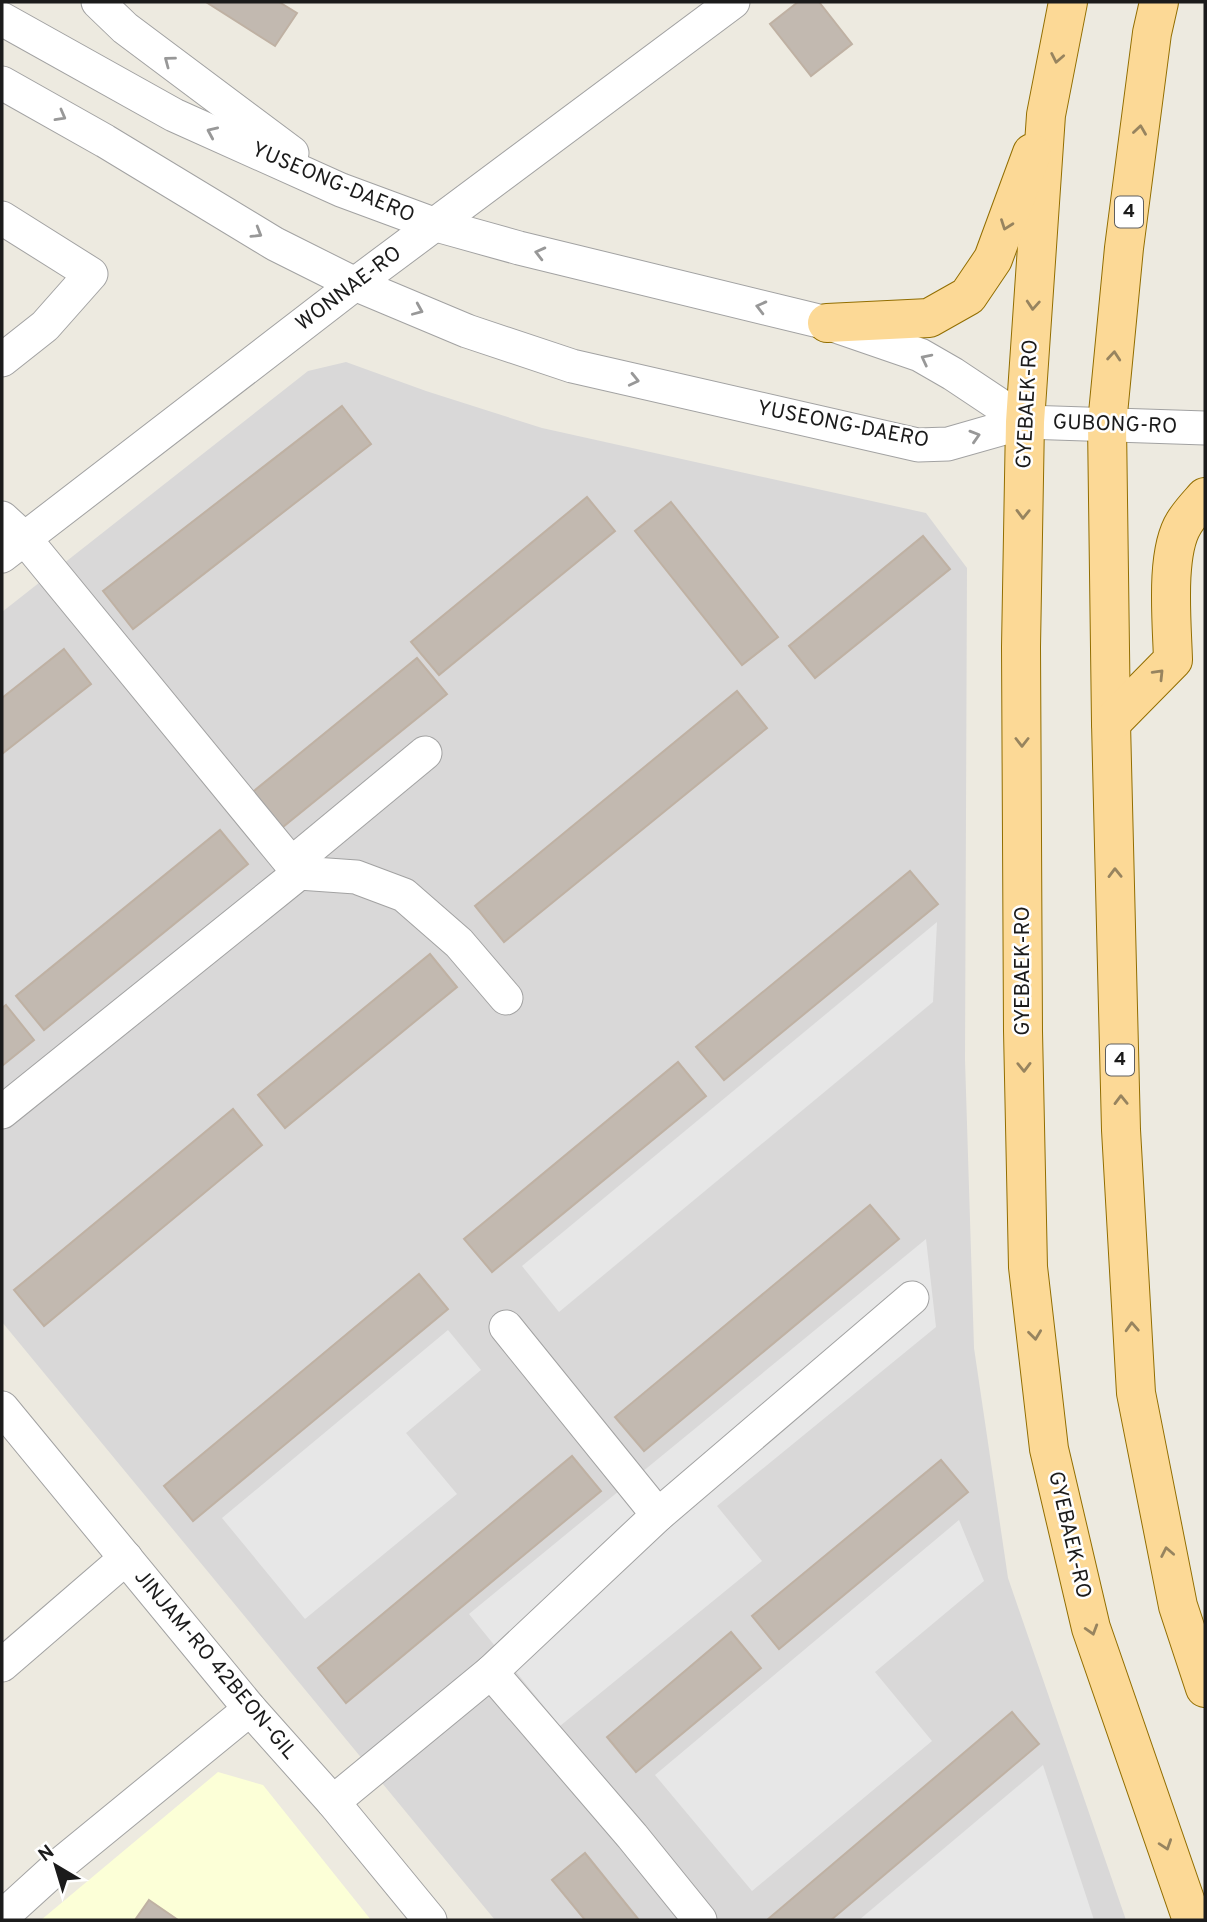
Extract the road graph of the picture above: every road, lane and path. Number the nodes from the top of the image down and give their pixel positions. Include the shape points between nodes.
1 (99, 2) edge
2 (733, 2) edge
3 (1068, 2) edge
4 (1159, 2) edge
5 (2, 19) edge
6 (2, 83) edge
7 (1046, 115) junction
8 (341, 190) junction
9 (2, 218) edge
10 (433, 224) junction
11 (355, 284) junction
12 (827, 323) junction
13 (2, 360) edge
14 (1025, 422) junction
15 (1107, 424) junction
16 (1205, 428) edge
17 (1205, 497) edge
18 (9, 538) edge
19 (1111, 723) junction
20 (425, 753) dead end
21 (295, 868) junction
22 (506, 998) dead end
23 (2, 1112) edge
24 (912, 1298) dead end
25 (506, 1327) dead end
26 (2, 1408) edge
27 (658, 1515) junction
28 (126, 1558) junction
29 (1178, 1606) junction
30 (1205, 1643) edge
31 (2, 1665) edge
32 (491, 1672) junction
33 (1205, 1688) edge
34 (250, 1709) junction
35 (333, 1802) junction
36 (2, 1917) edge
37 (430, 1920) edge
38 (700, 1920) edge
39 (1192, 1920) edge

8 -> 1 street via 125,28
2 - 10 street, WONNAE-RO
3 -> 7 main road, GYEBAEK-RO
15 -> 4 main road, 4 via 1124,248
8 -> 5 street, YUSEONG-DAERO via 174,115
6 -> 11 street, YUSEONG-DAERO via 275,244
7 -> 12 main road via 993,260 968,296 929,318
7 -> 14 main road, GYEBAEK-RO
8 - 10 street, YUSEONG-DAERO
9 - 13 street via 91,274 45,326
10 - 11 street, WONNAE-RO
12 -> 10 street, YUSEONG-DAERO
11 -> 14 street, YUSEONG-DAERO via 467,331 572,366 918,445 948,444
11 - 18 street, WONNAE-RO
14 -> 12 street, YUSEONG-DAERO via 920,355
14 - 15 street, GUBONG-RO
14 -> 39 main road, GYEBAEK-RO via 1022,894 1029,1280 1049,1449 1091,1628
15 - 16 street, GUBONG-RO
15 - 19 main road, 4
19 -> 17 main road via 1172,660 1175,551 1183,524
18 - 21 street
29 -> 19 main road, 4 via 1136,1393 1121,1129
20 - 21 street
21 - 22 street via 356,877 404,895 459,943
21 - 23 street
24 - 27 street
25 - 27 street
26 - 28 street, JINJAM-RO 42BEON-GIL
27 - 32 street
28 - 31 street
28 - 34 street, JINJAM-RO 42BEON-GIL
29 - 30 main road
29 - 33 main road, 4
32 - 35 street
32 - 38 street
34 - 35 street, JINJAM-RO 42BEON-GIL
34 - 36 street
35 - 37 street, JINJAM-RO 42BEON-GIL

